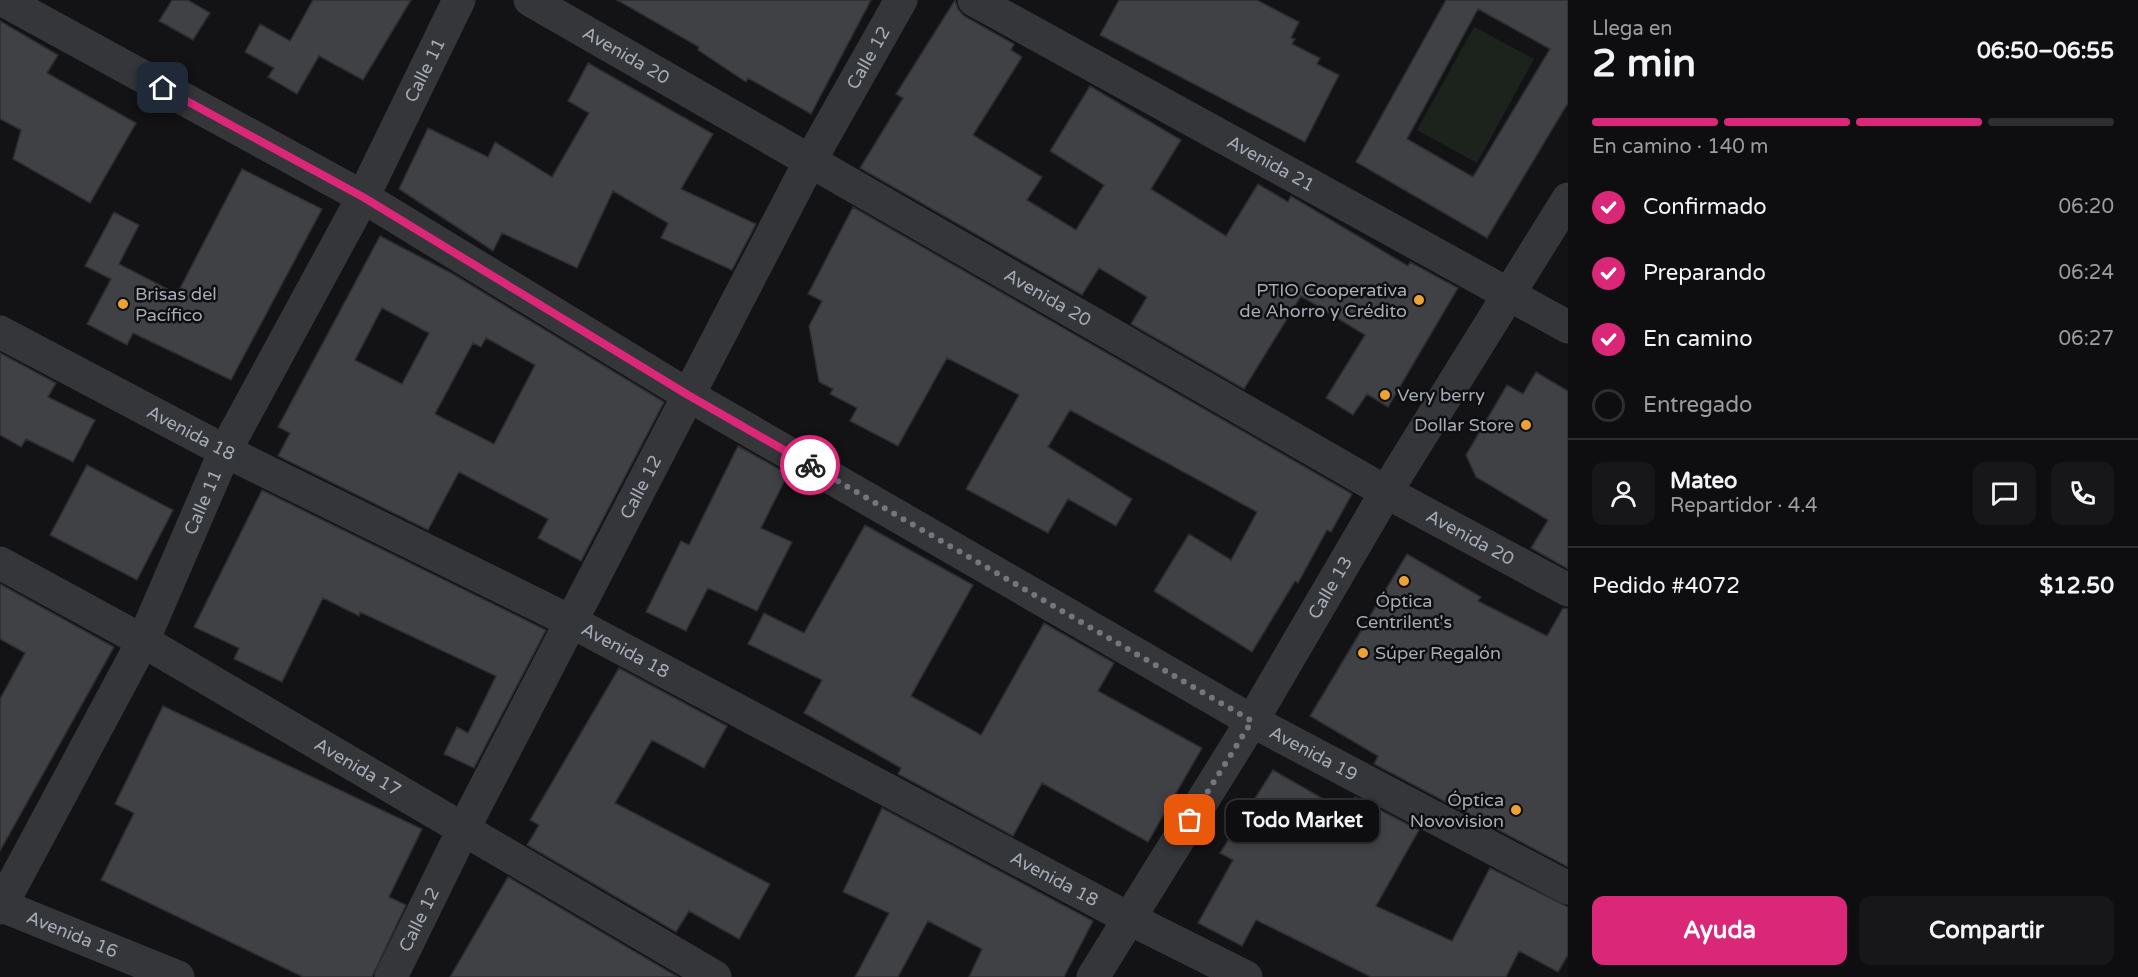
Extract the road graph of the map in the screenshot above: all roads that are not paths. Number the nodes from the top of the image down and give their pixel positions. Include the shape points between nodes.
1 (3, 0) edge
2 (459, 0) edge
3 (530, 0) edge
4 (901, 0) edge
5 (974, 0) edge
6 (810, 161) junction
7 (363, 197) junction
8 (1568, 199) edge
9 (1510, 295) junction
10 (1568, 327) edge
11 (0, 332) edge
12 (688, 395) junction
13 (225, 451) junction
14 (1386, 492) junction
15 (0, 563) edge
16 (1568, 590) edge
17 (572, 622) junction
18 (143, 641) junction
19 (1252, 721) junction
20 (464, 828) junction
21 (1568, 888) edge
22 (0, 906) edge
23 (1128, 918) junction
24 (178, 977) edge
25 (391, 977) edge
26 (715, 977) edge
27 (1093, 977) edge
28 (1246, 977) edge

1 - 7 street, Avenida 19
2 - 7 street, Calle 11
3 - 6 street, Avenida 20
4 - 6 street, Calle 12
5 - 9 street, Avenida 21
6 - 12 street, Calle 12
6 - 14 street, Avenida 20
7 - 12 street, Avenida 19
7 - 13 street, Calle 11
8 - 9 street, Calle 13
9 - 10 street, Avenida 21
9 - 14 street, Calle 13
11 - 13 street, Avenida 18
12 - 17 street, Calle 12
12 - 19 street, Avenida 19
13 - 17 street, Avenida 18
13 - 18 street, Calle 11
14 - 16 street, Avenida 20
14 - 19 street, Calle 13
15 - 18 street, Avenida 17
17 - 20 street, Calle 12
17 - 23 street, Avenida 18
18 - 20 street, Avenida 17
18 - 22 street, Calle 11
19 - 21 street, Avenida 19
19 - 23 street, Calle 13
20 - 25 street, Calle 12
20 - 26 street, Avenida 17
22 - 24 street, Avenida 16
23 - 27 street, Calle 13
23 - 28 street, Avenida 18

